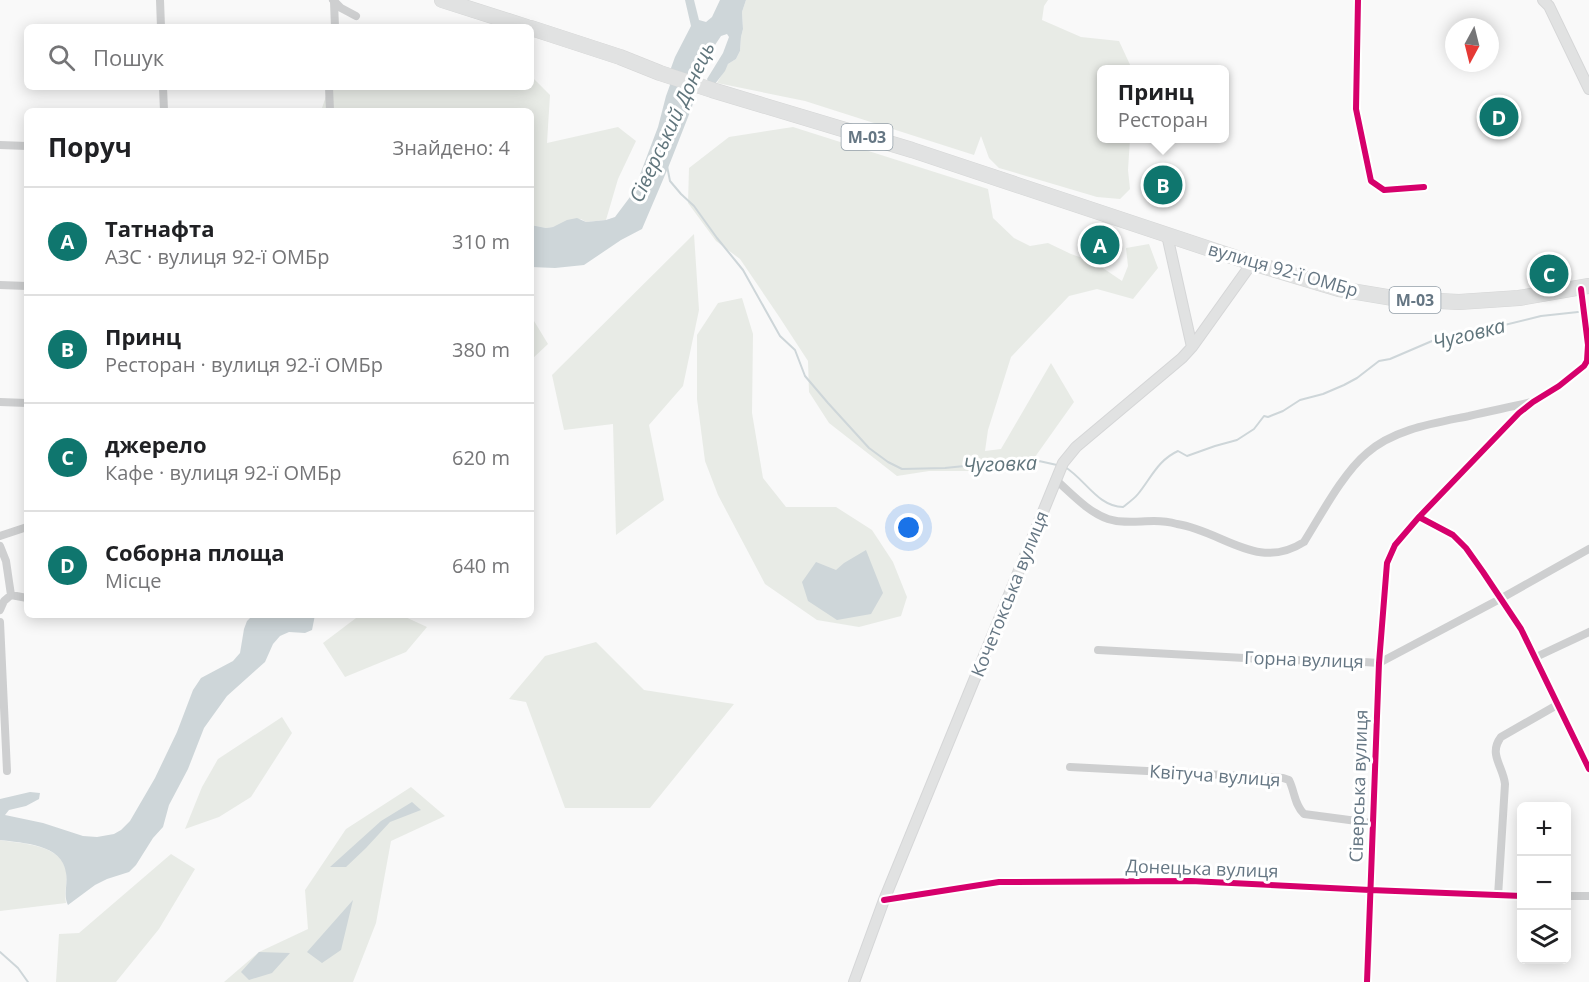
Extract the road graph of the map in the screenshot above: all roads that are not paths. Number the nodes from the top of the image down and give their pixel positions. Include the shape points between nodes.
1 (160, 0) edge
2 (442, 0) edge
3 (1358, 0) edge
4 (1543, 0) edge
5 (334, 1) edge
6 (356, 16) dead end
7 (161, 24) edge
8 (335, 24) edge
9 (517, 24) edge
10 (534, 30) edge
11 (1589, 89) edge
12 (163, 90) edge
13 (329, 90) edge
14 (164, 108) edge
15 (330, 108) edge
16 (0, 145) edge
17 (24, 146) edge
18 (1424, 187) dead end
19 (1167, 234) junction
20 (1252, 263) junction
21 (0, 285) edge
22 (24, 286) edge
23 (1585, 287) edge
24 (1192, 347) junction
25 (1589, 355) edge
26 (0, 402) edge
27 (1533, 402) junction
28 (24, 403) edge
29 (1060, 471) junction
30 (1419, 517) junction
31 (24, 528) edge
32 (0, 536) edge
33 (0, 546) edge
34 (1589, 549) edge
35 (11, 595) junction
36 (24, 597) edge
37 (1500, 599) junction
38 (0, 610) edge
39 (0, 622) edge
40 (1589, 632) edge
41 (1098, 650) dead end
42 (1536, 657) junction
43 (1379, 663) junction
44 (1557, 705) junction
45 (1070, 767) dead end
46 (1589, 769) edge
47 (8, 771) dead end
48 (1372, 823) junction
49 (1370, 890) junction
50 (1498, 896) junction
51 (1517, 896) edge
52 (1571, 896) edge
53 (1589, 896) edge
54 (884, 900) junction
55 (854, 982) edge
56 (1366, 982) edge

1 - 7 street
2 - 9 highway, М-03
3 - 18 street via 1356,109 1371,182 1384,190
4 - 11 main road
5 - 6 street
5 - 8 street
10 - 19 highway, вулиця 92-ї ОМБр / М-03
12 - 14 street
13 - 15 street
16 - 17 street
19 - 20 highway, вулиця 92-ї ОМБр / М-03
19 - 24 main road
20 - 23 highway, вулиця 92-ї ОМБр / М-03 via 1339,289 1399,299 1489,301
20 - 24 main road, Кочетокська вулиця
21 - 22 street
23 - 25 street
24 - 29 main road, Кочетокська вулиця via 1076,447
25 - 27 street via 1584,366
26 - 28 street
27 - 29 street via 1429,424 1383,442 1352,467 1304,542 1281,553 1254,552 1179,524 1108,519 1095,513
27 - 30 street, Сіверська вулиця
29 - 54 main road, Кочетокська вулиця
30 - 37 street via 1466,548
30 - 43 street, Сіверська вулиця via 1395,544 1387,563
31 - 32 street
33 - 35 street
34 - 37 street, Горна вулиця
35 - 36 street
35 - 38 street
37 - 42 street
37 - 43 street, Горна вулиця
39 - 47 street
40 - 42 street
41 - 43 street, Горна вулиця
42 - 44 street
43 - 48 street, Сіверська вулиця
44 - 46 street
44 - 50 street via 1497,743 1496,757 1505,784
45 - 48 street, Квітуча вулиця via 1283,778 1289,780 1294,799 1304,814
48 - 49 street, Сіверська вулиця
49 - 50 street, Донецька вулиця
49 - 54 street, Донецька вулиця via 1191,881 999,882
49 - 56 street, Сіверська вулиця
50 - 51 street, Донецька вулиця
52 - 53 street
54 - 55 main road, Кочетокська вулиця

